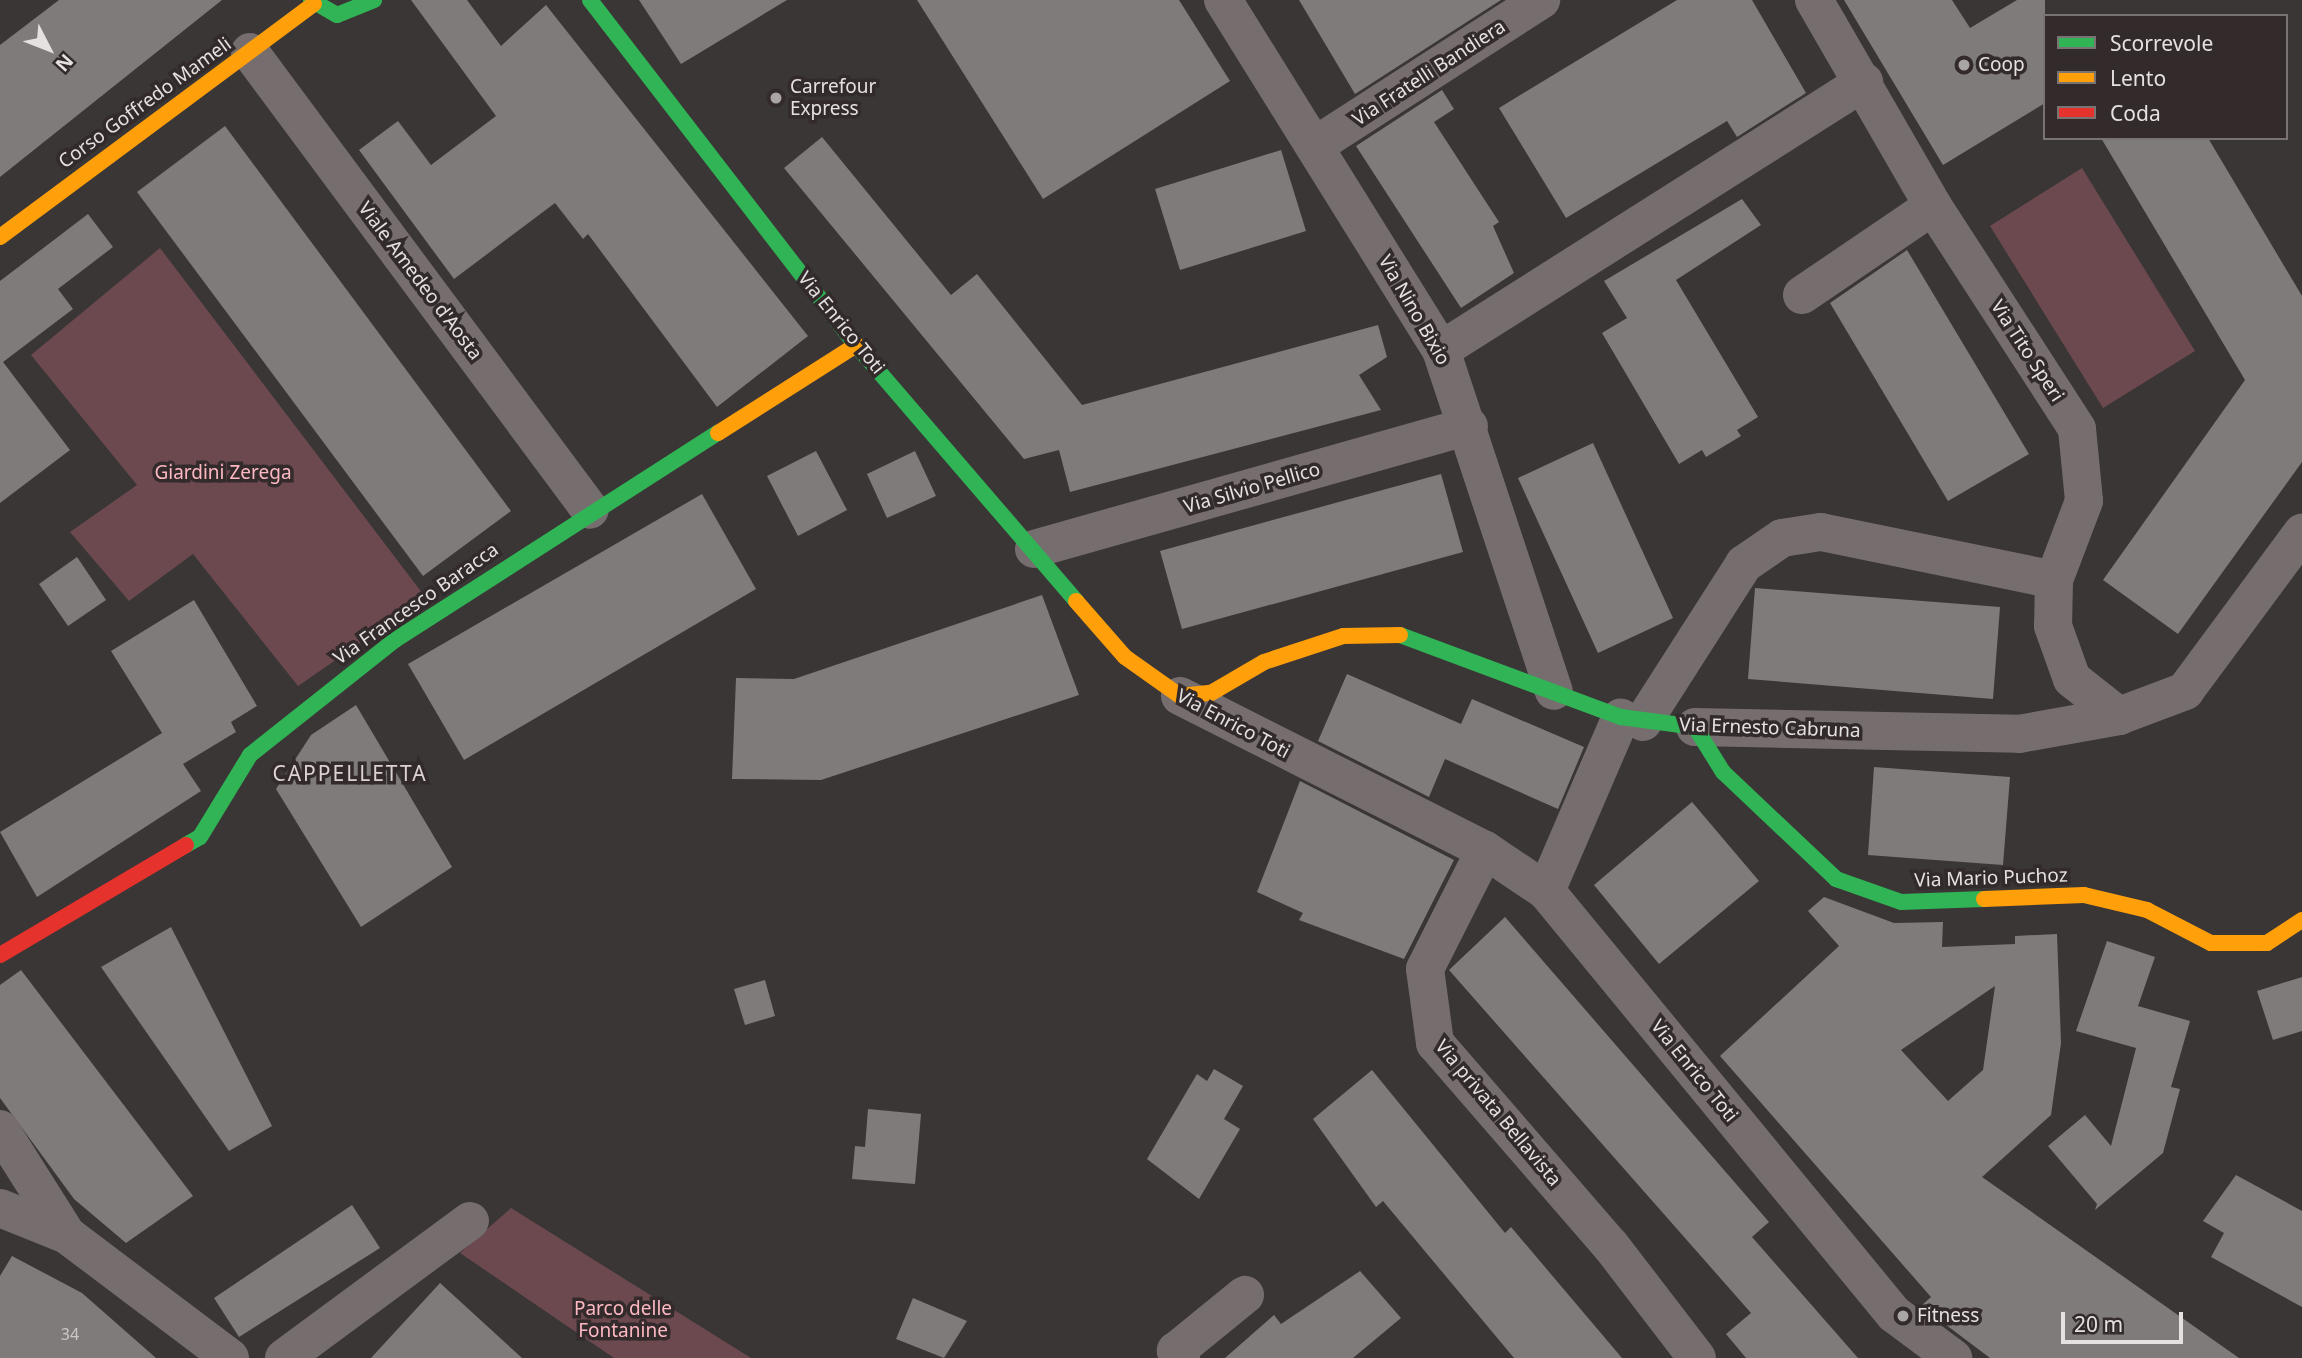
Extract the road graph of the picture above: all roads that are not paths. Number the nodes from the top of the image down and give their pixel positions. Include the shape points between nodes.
1 (374, 0) edge
2 (590, 0) edge
3 (1223, 0) edge
4 (1541, 0) edge
5 (1814, 0) edge
6 (312, 2) edge
7 (250, 52) junction
8 (1864, 82) junction
9 (1316, 145) junction
10 (1933, 206) junction
11 (0, 237) edge
12 (1802, 295) dead end
13 (856, 345) junction
14 (1441, 350) junction
15 (1469, 426) junction
16 (590, 510) junction
17 (2302, 533) edge
18 (1034, 550) junction
19 (2054, 580) junction
20 (1554, 691) junction
21 (1180, 696) junction
22 (2119, 716) junction
23 (1632, 720) junction
24 (1695, 727) junction
25 (1485, 850) junction
26 (1546, 891) junction
27 (2302, 920) edge
28 (2, 950) edge
29 (0, 1129) edge
30 (0, 1208) edge
31 (470, 1221) dead end
32 (67, 1236) junction
33 (1245, 1294) dead end
34 (230, 1358) edge
35 (284, 1358) edge
36 (1181, 1358) edge
37 (1697, 1358) edge
38 (1953, 1358) edge

1 - 6 street via 350,14
2 - 13 street, Via Enrico Toti
3 - 9 street, Via Nino Bixio
4 - 9 street, Via Fratelli Bandiera
5 - 8 street, Via Tito Speri
6 - 7 street, Corso Goffredo Mameli
7 - 11 street, Corso Goffredo Mameli
7 - 16 street, Viale Amedeo d'Aosta
8 - 10 street, Via Tito Speri
8 - 14 street
9 - 14 street, Via Nino Bixio
10 - 12 street
10 - 19 street, Via Tito Speri via 2077,429 2084,501
13 - 16 street, Via Francesco Baracca
13 - 18 street, Via Enrico Toti
14 - 15 street, Via Nino Bixio
15 - 18 street, Via Silvio Pellico
15 - 20 street, Via Nino Bixio
16 - 28 street, Via Francesco Baracca via 394,640 250,755 200,838
17 - 22 street, Via Ernesto Cabruna via 2185,691
18 - 21 street, Via Enrico Toti via 1125,657
19 - 22 street, Via Tito Speri via 2053,626 2072,679
19 - 23 street via 1821,532 1783,538 1744,564
20 - 21 street, Via Ernesto Cabruna via 1397,634 1343,636 1264,662 1211,693
20 - 23 street, Via Ernesto Cabruna
21 - 25 street, Via Enrico Toti
22 - 24 street, Via Ernesto Cabruna via 2019,734
23 - 24 street, Via Ernesto Cabruna
23 - 26 street
24 - 27 street, Via Mario Puchoz via 1723,772 1836,879 1900,902 2084,895 2147,910 2211,943 2267,943
25 - 26 street, Via Enrico Toti
25 - 37 street, Via privata Bellavista via 1425,969 1435,1043 1611,1246
26 - 38 street, Via Enrico Toti via 1894,1314
29 - 32 street
30 - 32 street
31 - 35 street
32 - 34 street
33 - 36 street via 1176,1351

